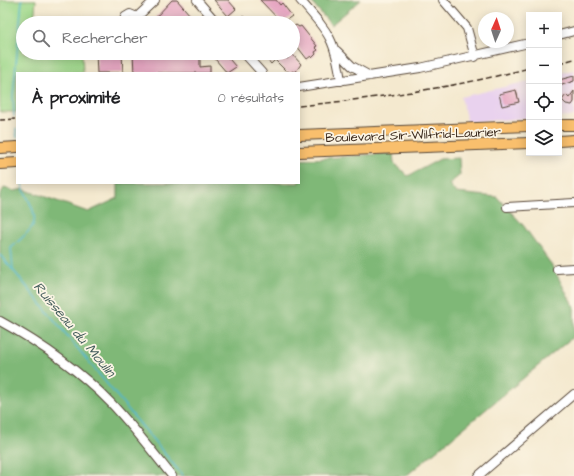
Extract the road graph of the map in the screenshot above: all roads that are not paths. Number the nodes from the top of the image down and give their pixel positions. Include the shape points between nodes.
1 (155, 0) edge
2 (197, 0) edge
3 (300, 0) edge
4 (443, 0) edge
5 (141, 16) edge
6 (211, 16) edge
7 (574, 31) edge
8 (562, 34) edge
9 (526, 44) edge
10 (336, 50) junction
11 (475, 57) junction
12 (250, 60) edge
13 (261, 72) edge
14 (371, 76) junction
15 (341, 81) junction
16 (300, 87) edge
17 (562, 125) edge
18 (574, 125) edge
19 (526, 126) edge
20 (300, 136) edge
21 (574, 140) edge
22 (562, 141) edge
23 (526, 142) edge
24 (16, 147) edge
25 (0, 148) edge
26 (300, 152) edge
27 (16, 163) edge
28 (0, 164) edge
29 (574, 203) edge
30 (507, 207) dead end
31 (574, 268) edge
32 (557, 269) dead end
33 (0, 321) edge
34 (573, 396) edge
35 (172, 476) edge
36 (478, 476) edge

1 - 5 street
2 - 6 street
3 - 10 street via 326,31
4 - 11 street via 467,28
7 - 8 street
9 - 11 street
10 - 14 street via 352,66
10 - 15 street
11 - 14 street
12 - 13 street
14 - 15 street
15 - 16 street
17 - 18 main road
19 - 20 main road, Boulevard Sir-Wilfrid-Laurier
21 - 22 main road
23 - 26 main road, Boulevard Sir-Wilfrid-Laurier
24 - 25 main road
27 - 28 main road
29 - 30 street
31 - 32 street
33 - 35 street via 51,353 95,388 124,417
34 - 36 street

